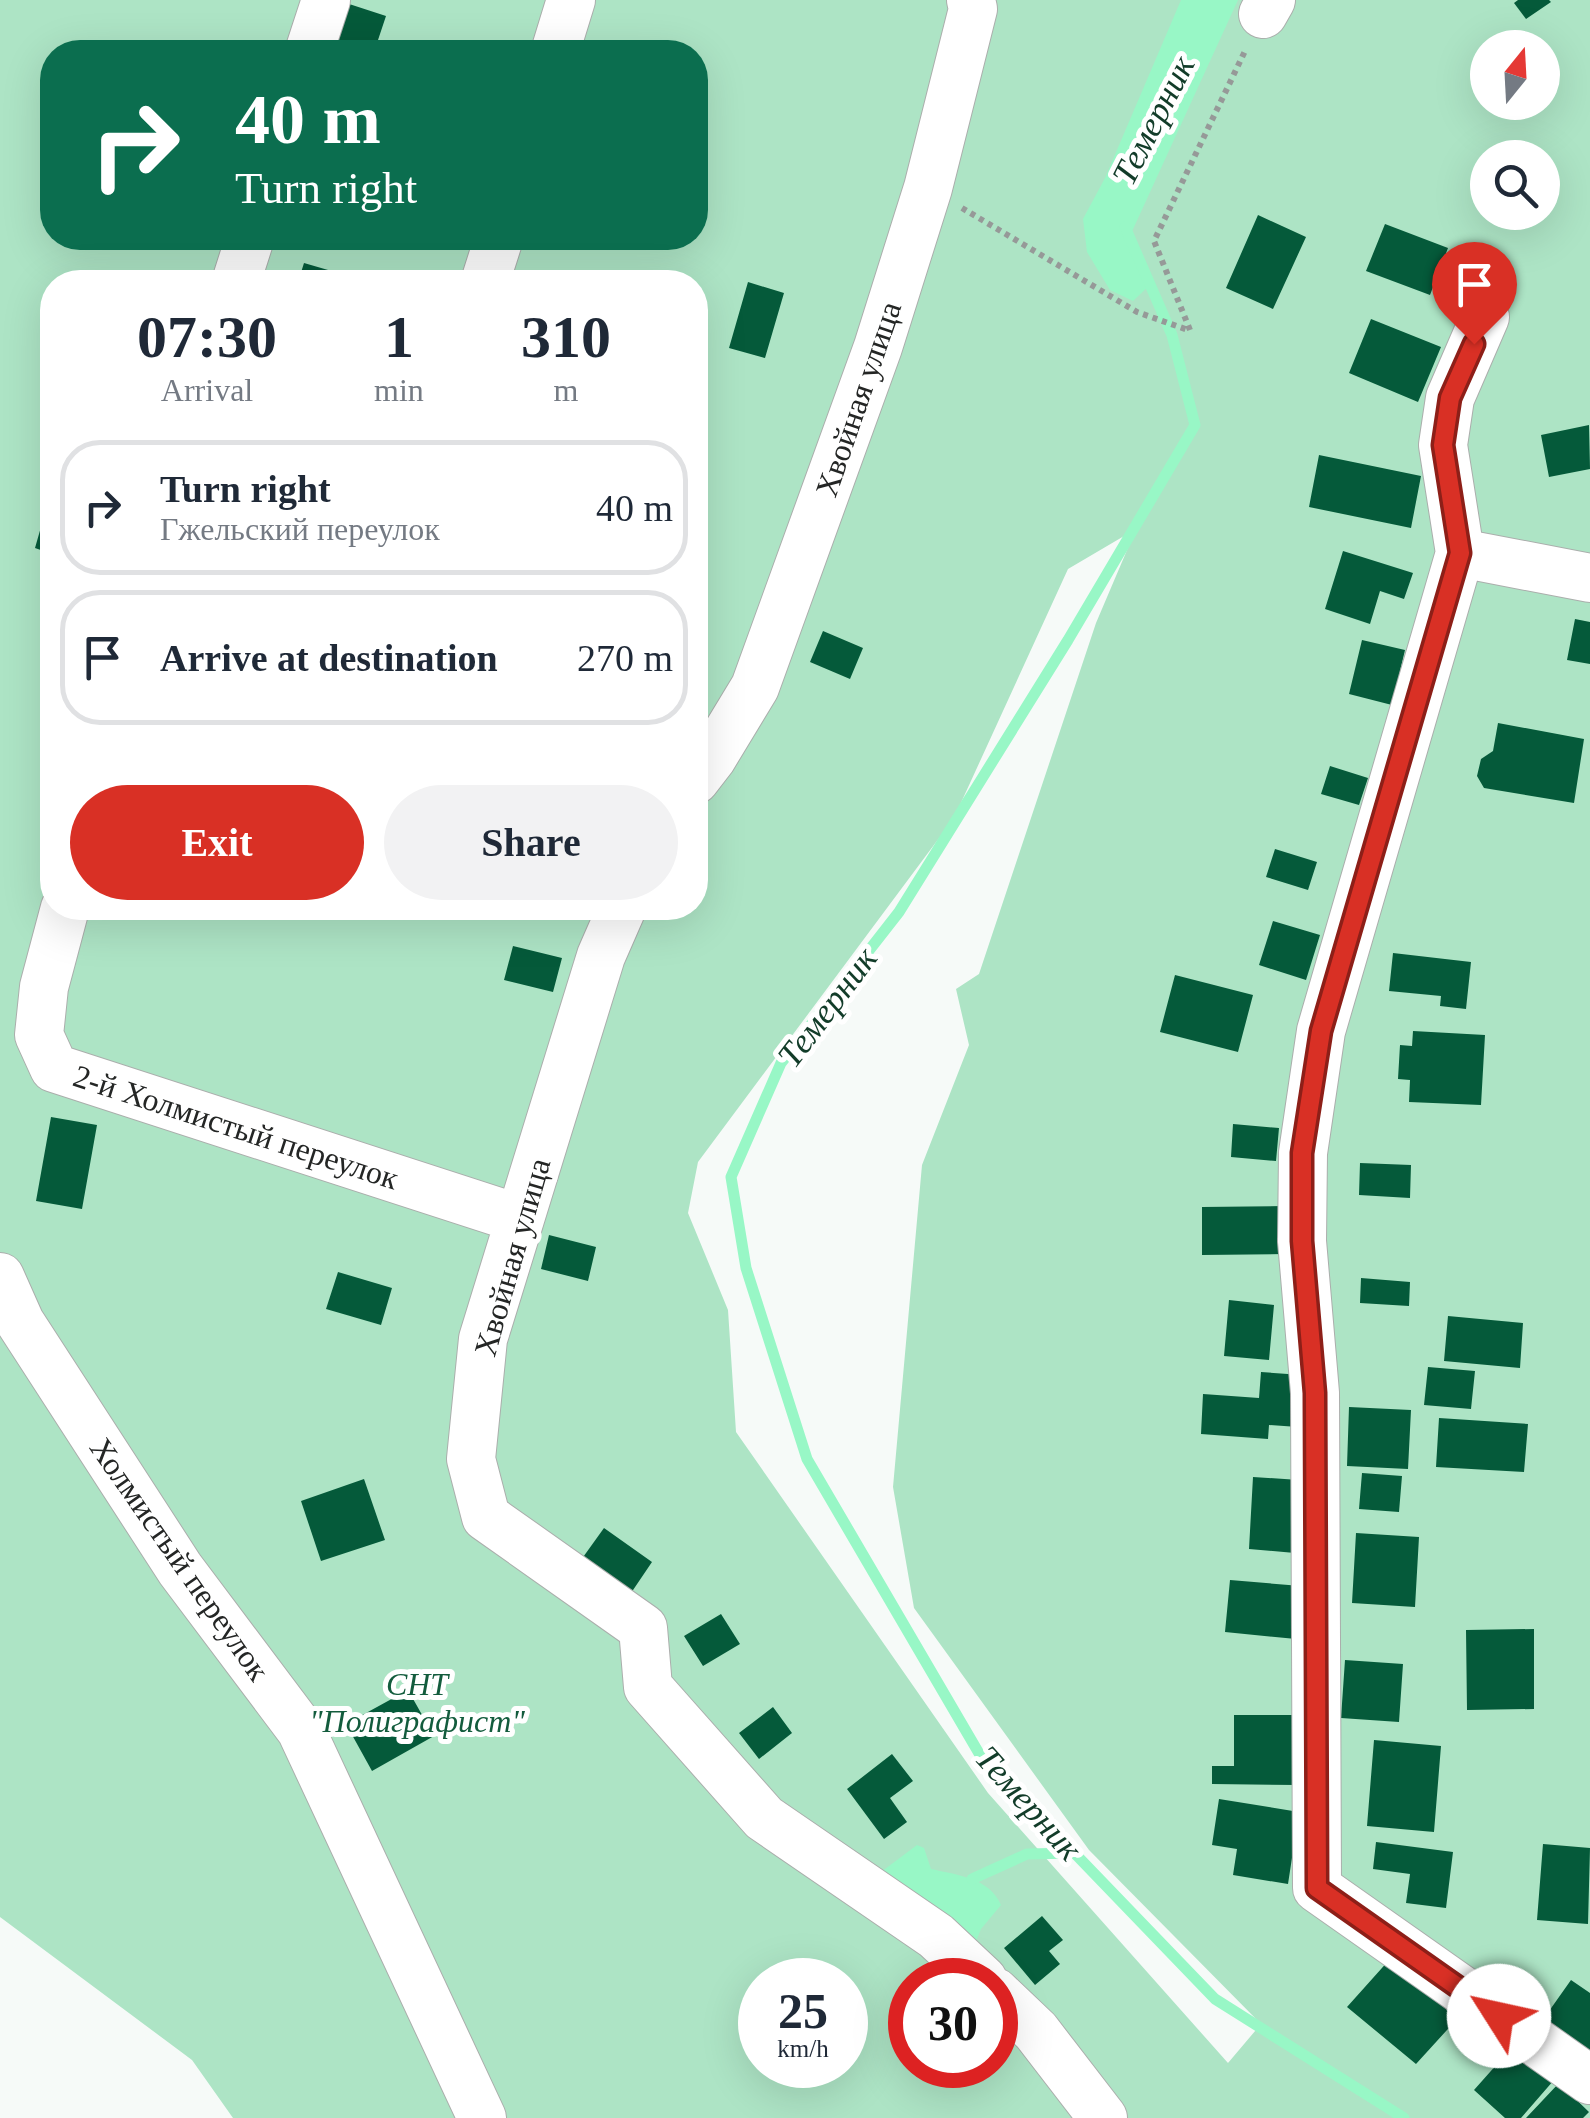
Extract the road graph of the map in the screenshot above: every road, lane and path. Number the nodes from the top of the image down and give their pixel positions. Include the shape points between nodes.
1 (326, 0) edge
2 (571, 0) edge
3 (971, 0) edge
4 (1267, 7) edge
5 (313, 40) edge
6 (559, 40) edge
7 (928, 188) junction
8 (1486, 317) dead end
9 (1460, 553) junction
10 (1590, 578) edge
11 (708, 763) edge
12 (62, 920) edge
13 (617, 920) edge
14 (520, 1219) junction
15 (0, 1277) edge
16 (960, 1958) edge
17 (1018, 2014) edge
18 (1590, 2080) edge
19 (489, 2117) edge
20 (1103, 2118) edge

1 - 5 street
2 - 6 street
3 - 7 street, Хвойная улица
4 - 7 path via 1154,241 1190,330 1137,312
7 - 11 street, Хвойная улица via 755,688
8 - 9 street via 1450,398 1443,445
9 - 10 street
9 - 18 street via 1321,1031 1302,1153 1315,1393 1317,1888
12 - 14 street, 2-й Холмистый переулок via 39,1035 54,1068
13 - 14 street, Хвойная улица
14 - 16 street, Хвойная улица via 483,1339 471,1459 486,1517 643,1628 648,1687 764,1818
15 - 19 street, Холмистый переулок via 20,1322 180,1569 301,1730
17 - 20 street

